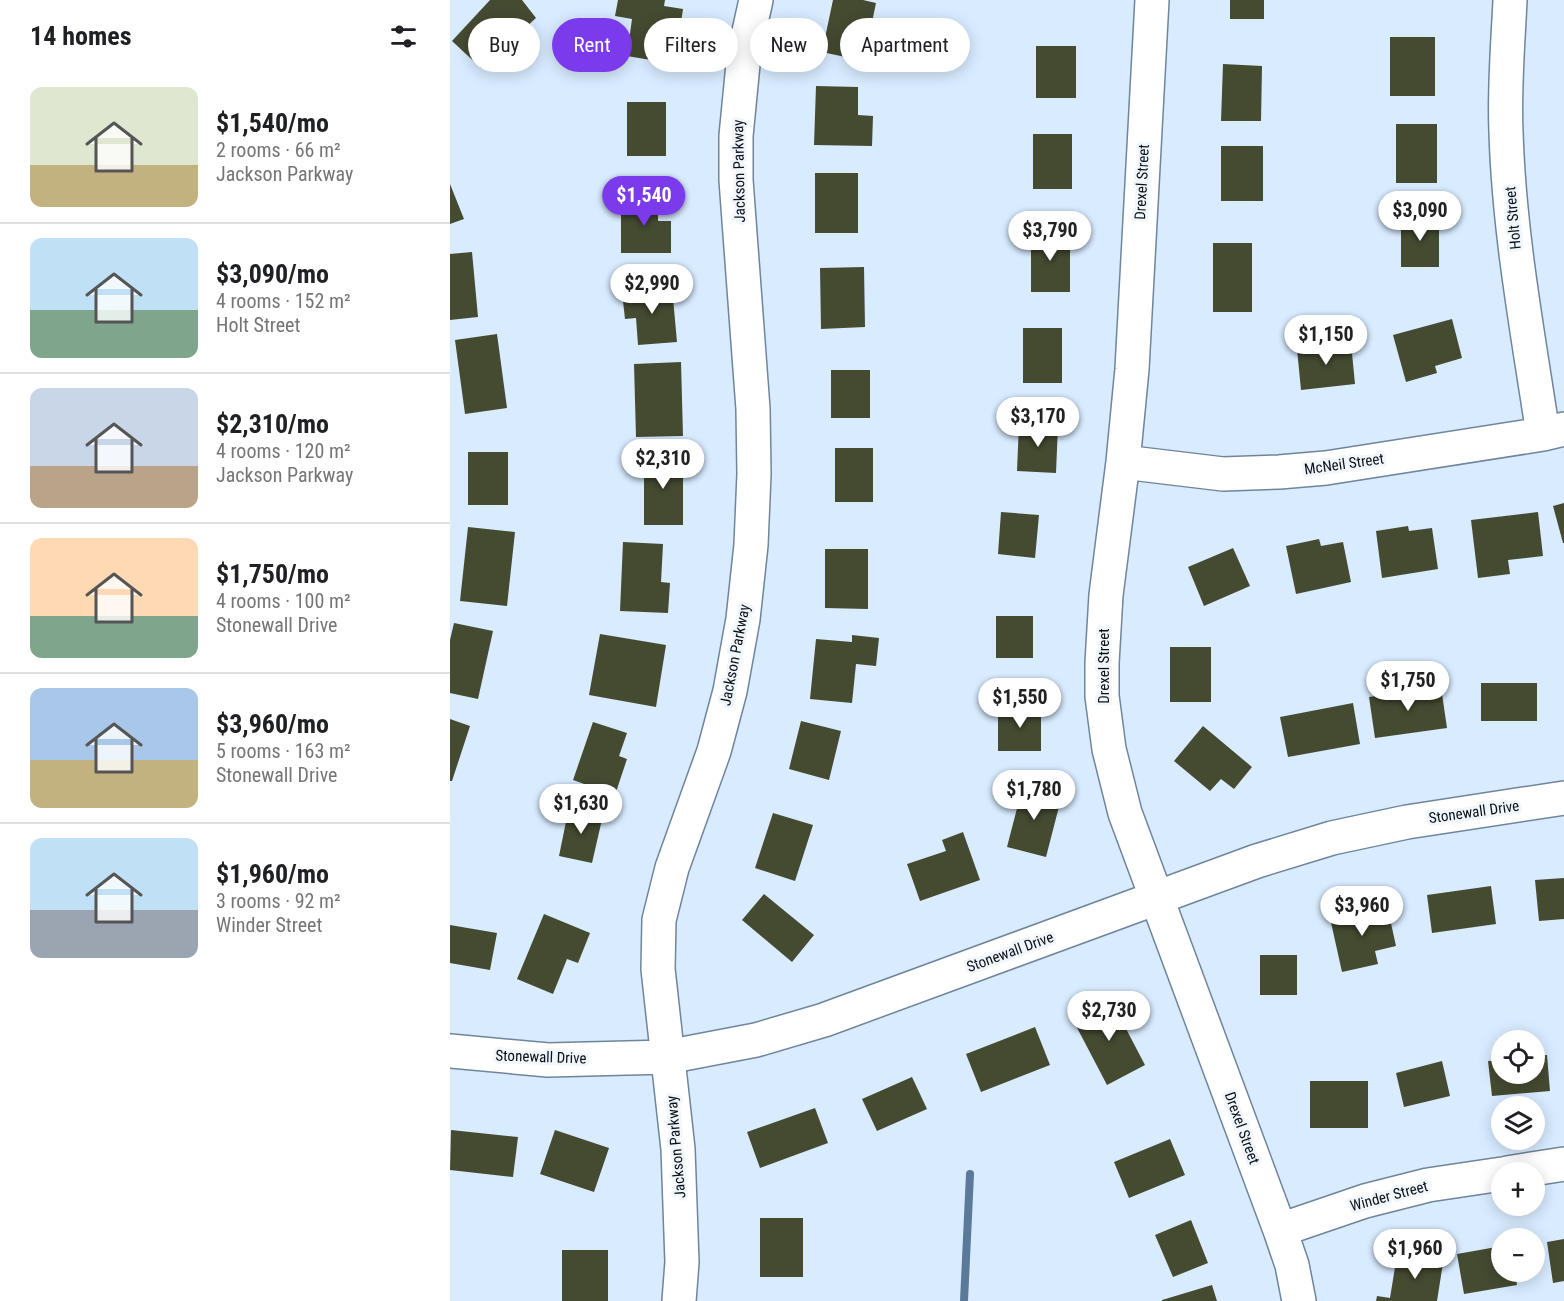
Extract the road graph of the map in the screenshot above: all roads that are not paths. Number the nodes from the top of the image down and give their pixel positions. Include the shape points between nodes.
1 (756, 0) edge
2 (1152, 0) edge
3 (1510, 0) edge
4 (1554, 432) edge
5 (1123, 462) junction
6 (1564, 798) edge
7 (1156, 898) junction
8 (450, 1051) edge
9 (667, 1057) junction
10 (1564, 1164) edge
11 (1545, 1167) edge
12 (1491, 1176) edge
13 (1280, 1230) junction
14 (679, 1301) edge
15 (1299, 1301) edge

1 - 9 street, Jackson Parkway via 744,54 736,136 753,409 751,545 730,691 659,920 658,969
2 - 5 street, Drexel Street via 1132,369
3 - 4 street, Holt Street via 1506,133 1514,236
4 - 5 street, McNeil Street via 1279,472 1223,474
5 - 7 street, Drexel Street via 1106,595 1102,696 1116,782
6 - 7 street, Stonewall Drive via 1407,822 1332,838
7 - 9 street, Stonewall Drive via 824,1020 756,1040
7 - 13 street, Drexel Street
8 - 9 street, Stonewall Drive via 548,1060
9 - 14 street, Jackson Parkway via 678,1149 682,1262
10 - 11 street
12 - 13 street, Winder Street via 1365,1201
13 - 15 street, Drexel Street

